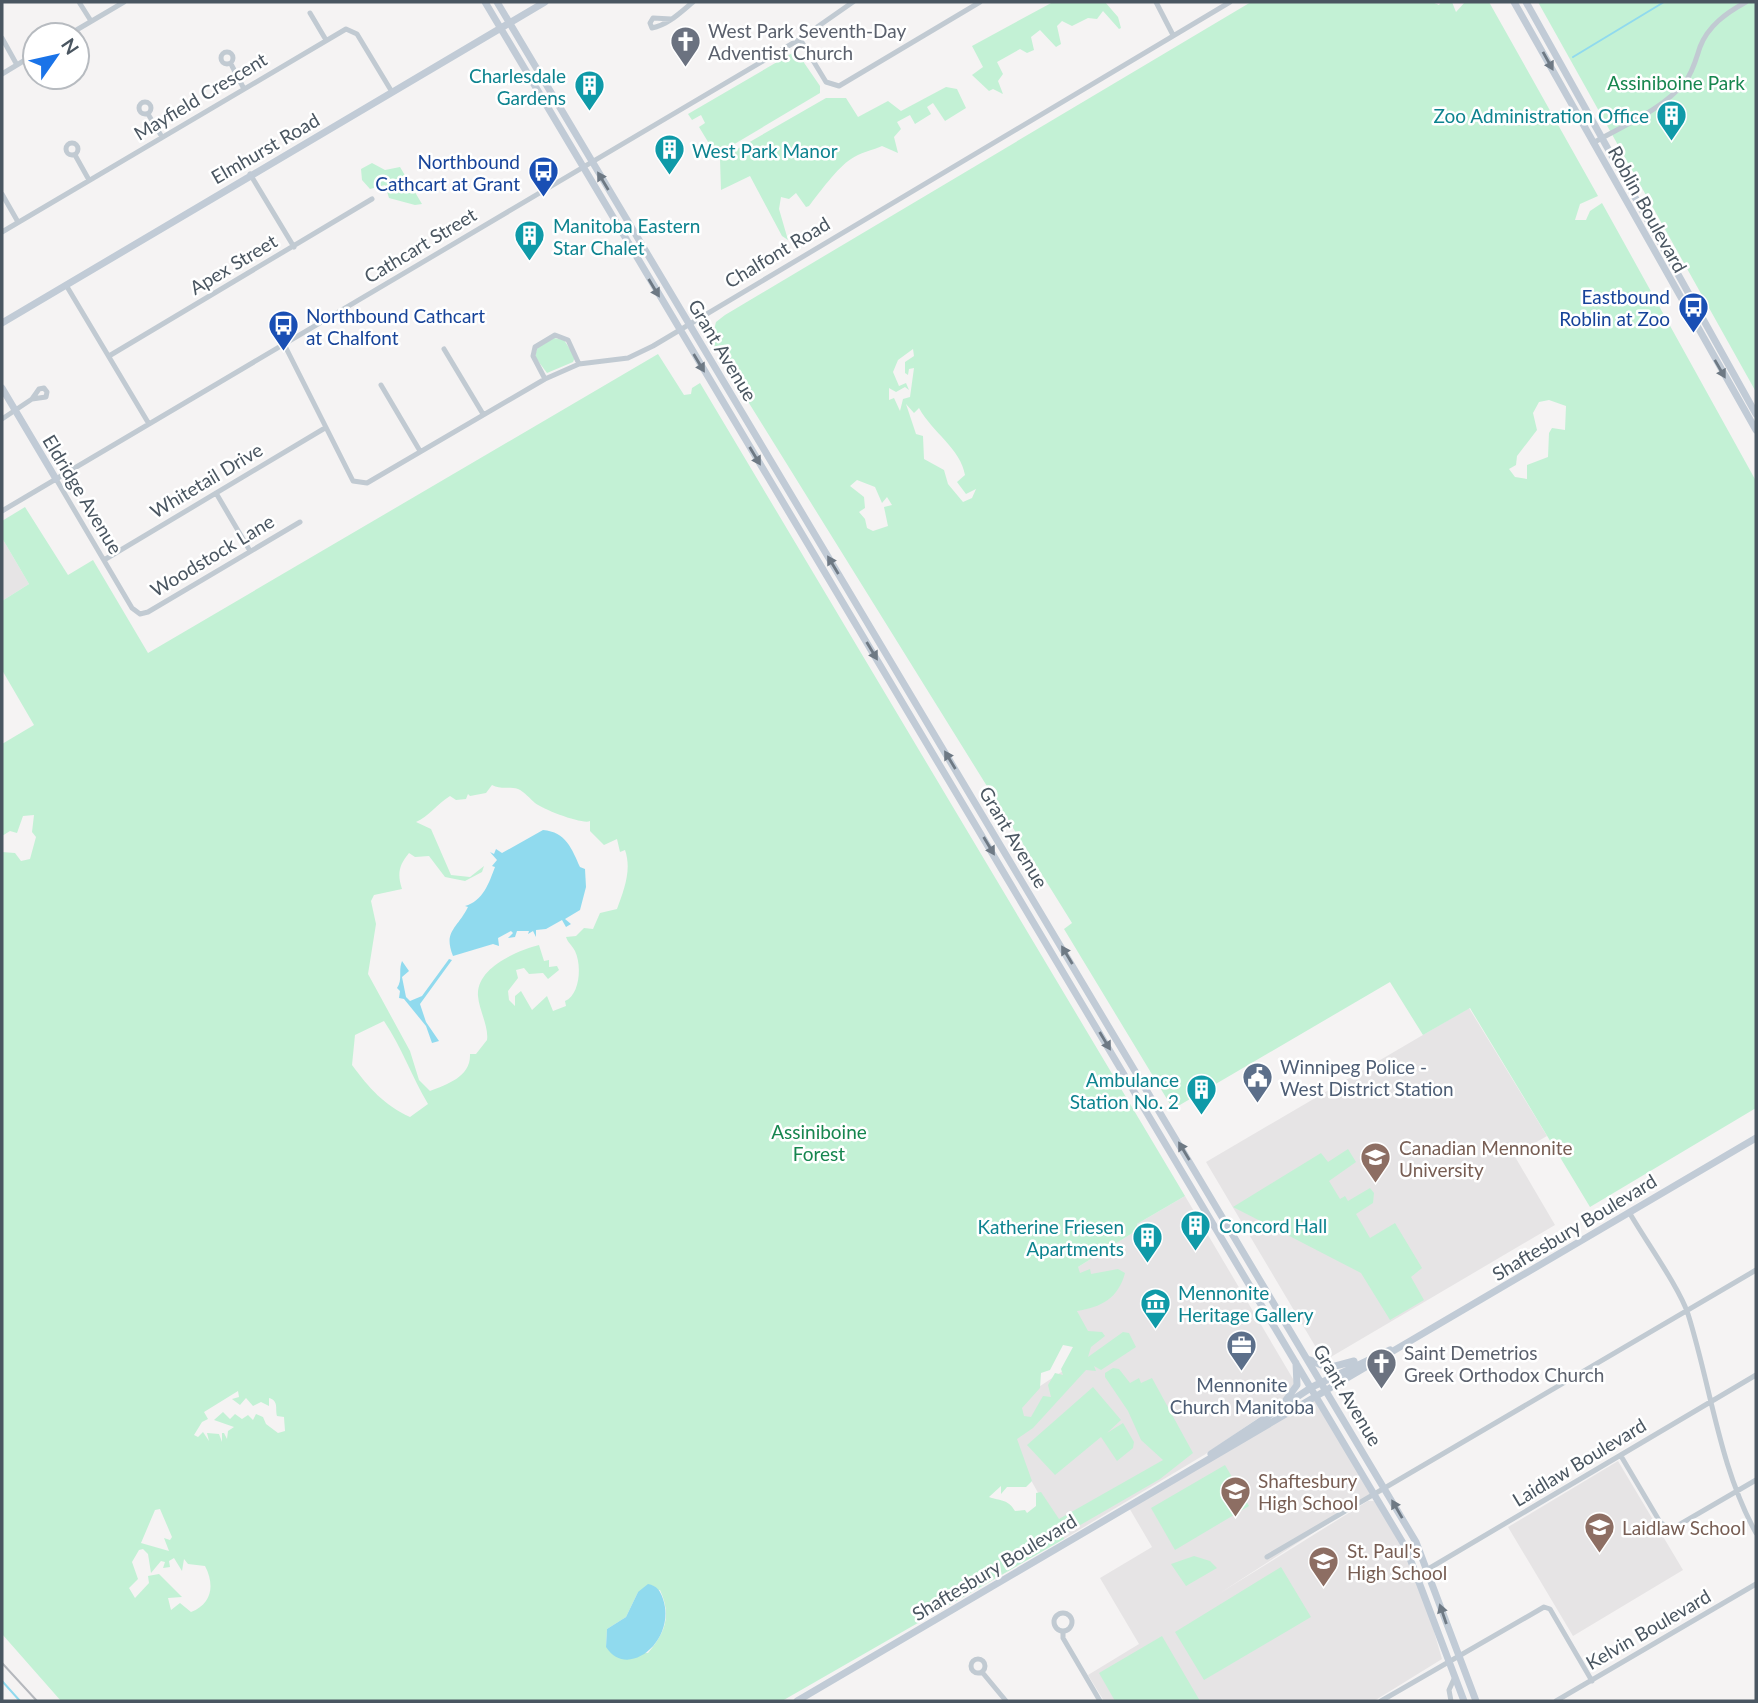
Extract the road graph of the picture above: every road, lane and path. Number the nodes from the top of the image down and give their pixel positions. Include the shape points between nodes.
1 (79, 2) edge
2 (124, 2) edge
3 (485, 2) edge
4 (497, 2) edge
5 (545, 2) edge
6 (693, 2) edge
7 (853, 2) edge
8 (980, 2) edge
9 (1156, 2) edge
10 (1230, 2) edge
11 (1514, 2) edge
12 (1746, 2) edge
13 (1529, 3) edge
14 (1519, 10) junction
15 (310, 13) dead end
16 (671, 19) dead end
17 (91, 21) joint
18 (510, 22) junction
19 (501, 28) junction
20 (1173, 35) junction
21 (2, 38) edge
22 (800, 39) junction
23 (326, 40) junction
24 (21, 63) edge
25 (230, 64) dead end
26 (17, 65) junction
27 (2, 74) edge
28 (244, 89) junction
29 (392, 92) junction
30 (148, 114) dead end
31 (162, 137) junction
32 (1602, 138) junction
33 (1593, 143) junction
34 (75, 155) dead end
35 (591, 161) junction
36 (582, 167) junction
37 (250, 174) junction
38 (89, 180) junction
39 (2, 194) edge
40 (372, 200) dead end
41 (18, 222) junction
42 (2, 232) edge
43 (294, 247) junction
44 (66, 285) junction
45 (2, 323) edge
46 (688, 324) junction
47 (679, 330) junction
48 (284, 344) junction
49 (444, 349) dead end
50 (109, 356) junction
51 (579, 364) junction
52 (545, 379) junction
53 (381, 385) dead end
54 (2, 388) edge
55 (32, 400) dead end
56 (15, 410) junction
57 (482, 414) junction
58 (1756, 414) edge
59 (2, 419) edge
60 (149, 424) junction
61 (325, 428) junction
62 (1756, 430) edge
63 (420, 451) junction
64 (56, 479) junction
65 (216, 493) junction
66 (2, 511) edge
67 (300, 522) dead end
68 (250, 551) junction
69 (104, 560) junction
70 (140, 614) joint
71 (1756, 1138) edge
72 (1629, 1212) junction
73 (1756, 1270) edge
74 (1687, 1312) junction
75 (1408, 1343) junction
76 (1375, 1355) junction
77 (1296, 1359) junction
78 (1308, 1359) junction
79 (1756, 1375) edge
80 (1322, 1383) junction
81 (1312, 1387) junction
82 (1328, 1392) junction
83 (1317, 1397) junction
84 (1710, 1404) junction
85 (1282, 1405) junction
86 (1621, 1456) junction
87 (1206, 1459) junction
88 (1756, 1480) edge
89 (1384, 1487) junction
90 (1738, 1491) junction
91 (1375, 1493) junction
92 (1756, 1533) edge
93 (1267, 1557) dead end
94 (1428, 1570) junction
95 (1418, 1575) junction
96 (1756, 1584) edge
97 (1063, 1631) dead end
98 (1457, 1656) junction
99 (1447, 1662) junction
100 (982, 1672) dead end
101 (1454, 1679) junction
102 (1592, 1681) junction
103 (800, 1700) edge
104 (1006, 1701) edge
105 (1100, 1701) edge
106 (1381, 1701) edge
107 (1451, 1701) edge
108 (1464, 1701) edge
109 (1476, 1701) edge
110 (1556, 1701) edge

1 - 17 street
2 - 17 street
3 - 19 main road, Grant Avenue
4 - 18 main road, Grant Avenue
5 - 18 main road, Elmhurst Road
6 - 16 street
7 - 22 street, Cathcart Street
8 - 22 street via 839,86 826,82
9 - 20 street
10 - 20 street, Chalfont Road
11 - 14 main road, Roblin Boulevard
12 - 32 street via 1714,24 1684,84 1660,104
13 - 14 street
13 - 32 main road, Roblin Boulevard
14 -> 33 main road, Roblin Boulevard
15 - 23 street
18 - 19 main road, Elmhurst Road
18 - 35 main road, Grant Avenue
19 - 29 main road, Elmhurst Road
19 - 36 main road, Grant Avenue
20 - 46 street, Chalfont Road
21 - 26 street
22 - 35 street, Cathcart Street
23 - 28 street, Mayfield Crescent
23 - 29 street, Mayfield Crescent via 346,29 354,31
24 - 26 street
25 - 28 street
26 - 27 street
28 - 31 street, Mayfield Crescent
29 - 37 main road, Elmhurst Road
30 - 31 street
31 - 38 street, Mayfield Crescent
32 - 33 street
32 - 58 main road, Roblin Boulevard
33 -> 62 main road, Roblin Boulevard
34 - 38 street
35 - 36 street, Cathcart Street
46 -> 35 main road, Grant Avenue
36 -> 47 main road, Grant Avenue
36 - 48 street, Cathcart Street
37 - 43 street
37 - 44 main road, Elmhurst Road
38 - 41 street, Mayfield Crescent
39 - 41 street
40 - 43 street, Apex Street
41 - 42 street, Mayfield Crescent
43 - 50 street, Apex Street
44 - 45 main road, Elmhurst Road
44 - 50 street
46 - 47 street, Chalfont Road
78 -> 46 main road, Grant Avenue
47 - 51 street, Chalfont Road via 628,358
47 -> 77 main road, Grant Avenue
48 - 60 street, Cathcart Street
48 - 61 street, Chalfont Road
49 - 57 street
50 - 60 street
51 - 52 street, Chalfont Road
51 - 52 street via 568,340 555,335 535,347 533,356
52 - 57 street, Chalfont Road
53 - 63 street
54 - 56 main road, Eldridge Avenue
55 - 56 street
56 - 59 street
56 - 64 main road, Eldridge Avenue
57 - 63 street, Chalfont Road
60 - 64 street, Cathcart Street
61 - 63 street, Chalfont Road via 353,481 359,484
61 - 65 street, Whitetail Drive
64 - 66 street, Cathcart Street
64 - 69 street, Eldridge Avenue
65 - 68 street
65 - 69 street, Whitetail Drive
67 - 68 street, Woodstock Lane
68 - 70 street, Woodstock Lane
69 - 70 street, Eldridge Avenue
71 - 72 main road, Shaftesbury Boulevard
72 - 74 street
72 - 75 main road, Shaftesbury Boulevard
73 - 74 street
74 - 84 street
74 - 89 street
75 - 76 main road, Shaftesbury Boulevard
75 - 82 main road, Shaftesbury Boulevard
76 - 78 main road via 1332,1368
76 - 80 main road, Shaftesbury Boulevard
77 - 81 main road, Grant Avenue
77 - 85 main road via 1297,1385
78 - 80 main road, Grant Avenue
79 - 84 street, Laidlaw Boulevard
80 - 81 main road, Shaftesbury Boulevard
80 - 82 main road, Grant Avenue
81 - 83 main road, Grant Avenue
81 - 85 main road, Shaftesbury Boulevard
82 - 83 main road, Shaftesbury Boulevard
82 - 89 main road, Grant Avenue
83 - 87 main road, Shaftesbury Boulevard
83 - 91 main road, Grant Avenue
84 - 86 street, Laidlaw Boulevard
84 - 90 street
85 - 87 main road, Shaftesbury Boulevard
86 - 90 street via 1668,1528
86 - 94 street, Laidlaw Boulevard
87 - 103 main road, Shaftesbury Boulevard
88 - 90 street
89 - 91 street
94 -> 89 main road, Grant Avenue
90 - 92 street
91 - 93 street
91 - 95 main road, Grant Avenue
94 - 95 street, Laidlaw Boulevard
98 -> 94 main road, Grant Avenue
95 - 99 main road, Grant Avenue
96 - 102 street, Kelvin Boulevard
97 - 105 street
98 - 99 street
98 - 102 street via 1544,1607 1550,1609
98 - 109 main road, Grant Avenue
99 - 101 main road, Grant Avenue
99 - 106 street
100 - 104 street
101 - 107 street via 1448,1690
101 - 108 main road, Grant Avenue
102 - 110 street, Kelvin Boulevard

